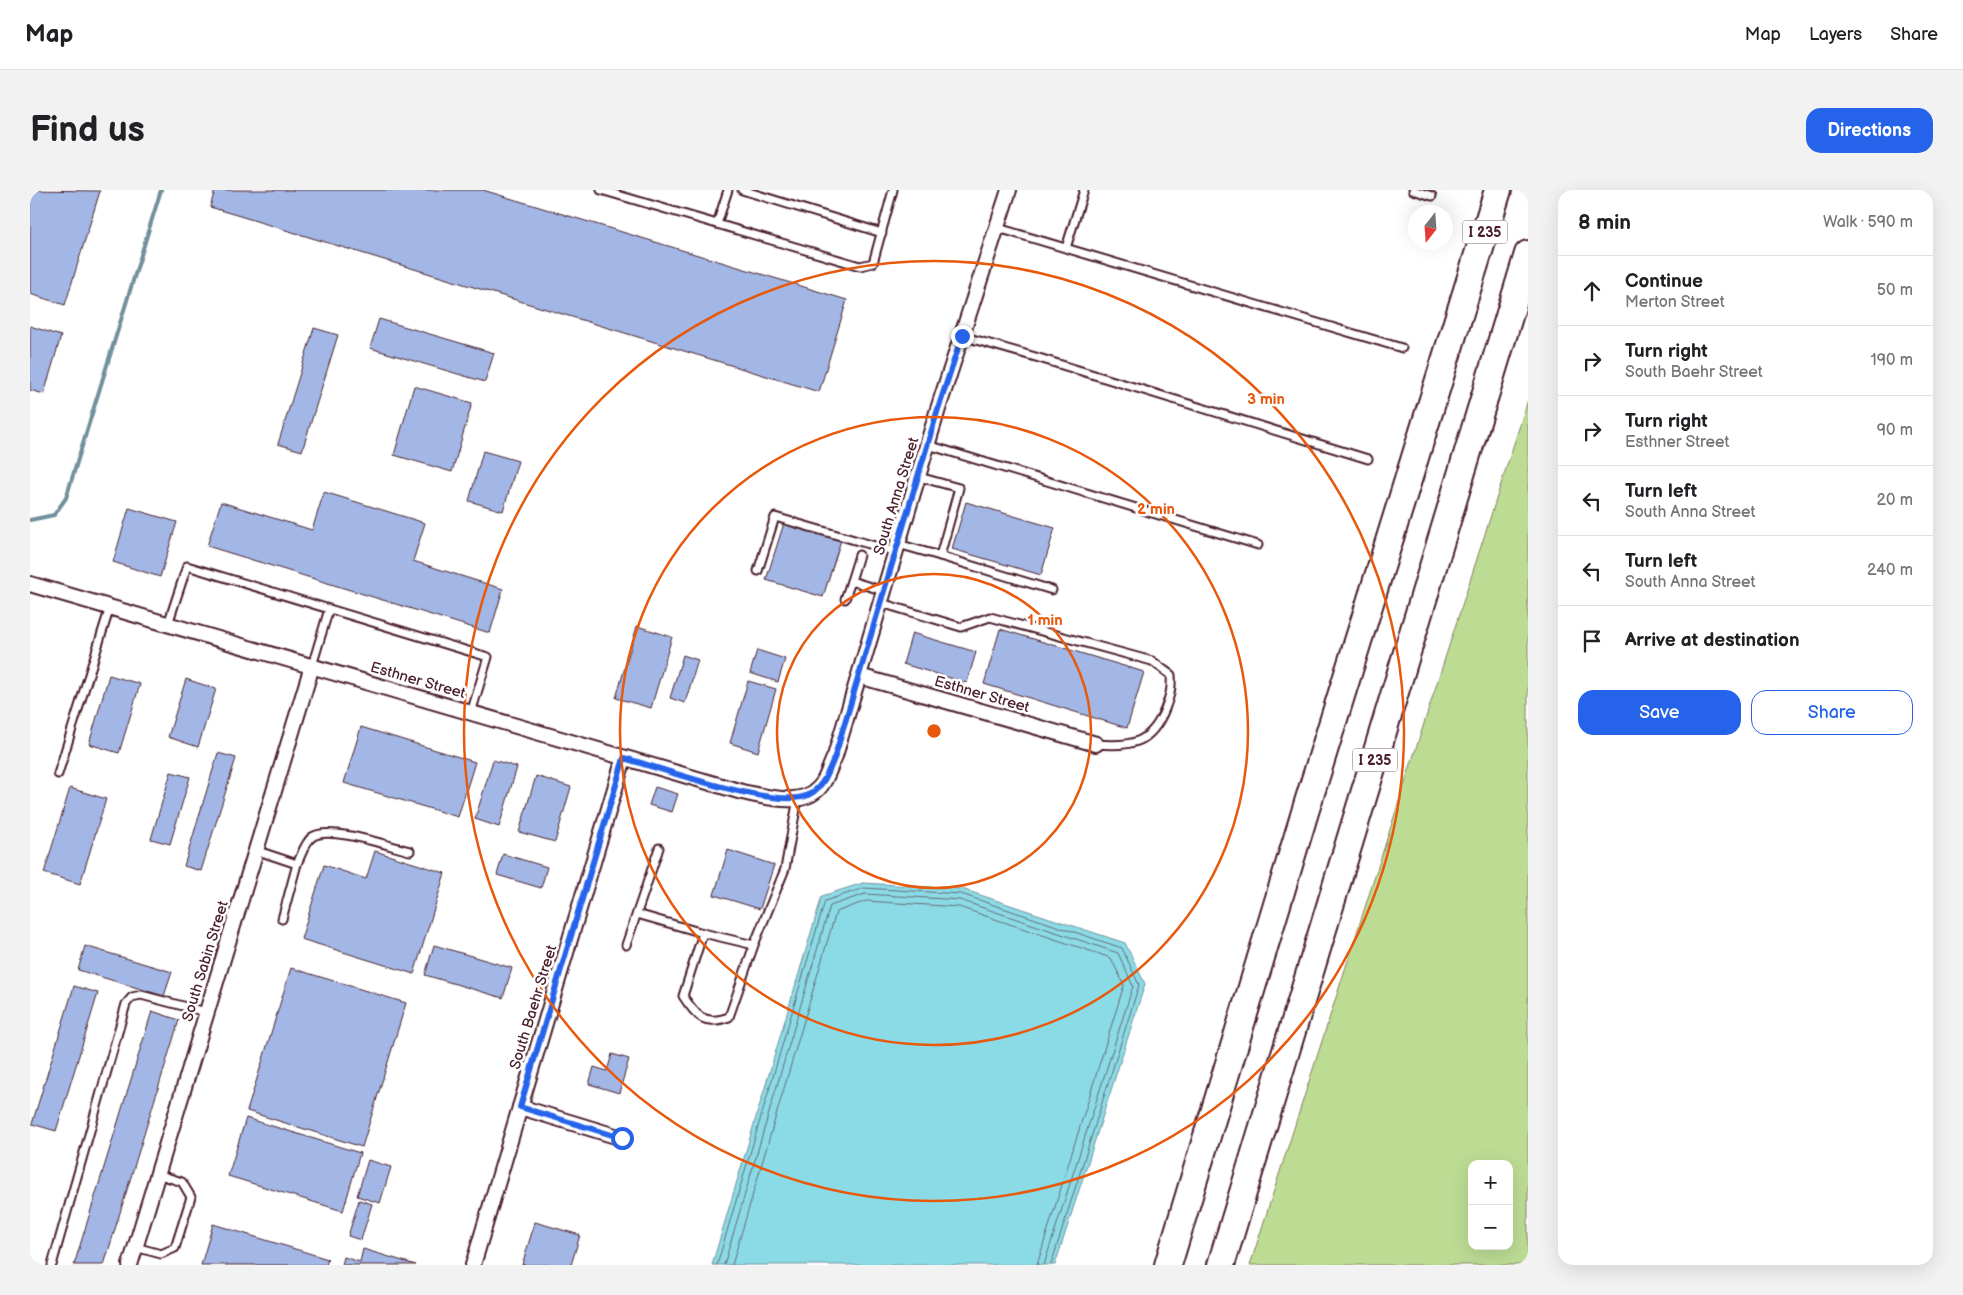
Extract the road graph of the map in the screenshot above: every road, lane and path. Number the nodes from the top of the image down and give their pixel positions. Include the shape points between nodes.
1 (601, 190) edge
2 (728, 190) edge
3 (742, 190) edge
4 (893, 190) edge
5 (1009, 190) edge
6 (1084, 190) edge
7 (1413, 190) edge
8 (1498, 190) edge
9 (763, 193) edge
10 (1432, 196) dead end
11 (717, 224) junction
12 (998, 228) junction
13 (882, 233) junction
14 (1066, 248) junction
15 (1528, 254) edge
16 (962, 336) junction
17 (1402, 348) dead end
18 (928, 445) junction
19 (1368, 459) dead end
20 (919, 477) junction
21 (1258, 545) dead end
22 (897, 548) junction
23 (859, 555) dead end
24 (940, 556) junction
25 (758, 571) dead end
26 (851, 581) junction
27 (30, 584) edge
28 (1052, 590) dead end
29 (883, 597) junction
30 (845, 599) dead end
31 (110, 607) junction
32 (329, 609) junction
33 (168, 624) junction
34 (312, 666) junction
35 (859, 676) junction
36 (472, 713) junction
37 (1096, 744) joint
38 (624, 758) junction
39 (58, 774) dead end
40 (798, 798) junction
41 (659, 848) dead end
42 (255, 850) junction
43 (410, 850) dead end
44 (297, 864) junction
45 (637, 914) junction
46 (282, 919) dead end
47 (703, 933) junction
48 (626, 945) dead end
49 (754, 945) junction
50 (206, 1012) junction
51 (520, 1107) junction
52 (622, 1138) dead end
53 (157, 1174) junction
54 (135, 1247) junction
55 (52, 1265) edge
56 (130, 1265) edge
57 (473, 1265) edge
58 (1168, 1265) edge
59 (1221, 1265) edge

1 - 11 lane
2 - 11 lane
3 - 9 lane
4 - 13 lane
5 - 12 street, South Anna Street
6 - 14 lane
7 - 10 lane
8 - 58 highway, I 235
9 - 13 lane
11 - 13 lane via 860,266 873,263
12 - 14 lane
12 - 16 street, South Anna Street
14 - 17 lane
15 - 59 highway, I 235
16 - 18 street, South Anna Street
16 - 19 lane
18 - 20 street, South Anna Street
18 - 21 lane
20 - 22 street, South Anna Street
20 - 24 lane via 959,488
22 - 24 lane
22 - 25 lane via 775,517
22 - 29 street, South Anna Street
23 - 26 lane
24 - 28 lane
26 - 29 lane
26 - 30 lane
27 - 31 street, Esthner Street
29 - 35 street, South Anna Street
29 - 37 lane via 961,627 990,617 1152,661 1171,675 1172,689 1160,722 1147,738 1123,746
31 - 33 street, Esthner Street
31 - 39 lane
32 - 33 lane via 187,566
32 - 34 lane
32 - 36 lane via 488,657
33 - 34 street, Esthner Street
34 - 36 street, Esthner Street
34 - 42 street, South Sabin Street
35 - 37 street, Esthner Street
35 - 40 street, South Anna Street via 835,756 823,783 810,795
36 - 38 street, Esthner Street
38 - 40 street, Esthner Street via 742,792 780,800
38 - 51 street, South Baehr Street
40 - 49 lane via 785,869
41 - 45 lane
42 - 44 lane
42 - 50 street, South Sabin Street
43 - 44 lane via 320,832 310,838
44 - 46 lane
45 - 47 lane
45 - 48 lane
47 - 49 lane
47 - 49 lane via 682,996 697,1016 716,1021 729,1017
50 - 53 street, South Sabin Street
50 - 55 lane via 141,995 132,996 126,1004
51 - 52 street
51 - 57 street, South Baehr Street
53 - 54 street, South Sabin Street
53 - 54 lane via 182,1182 191,1197 175,1248 161,1254
54 - 56 street, South Sabin Street

